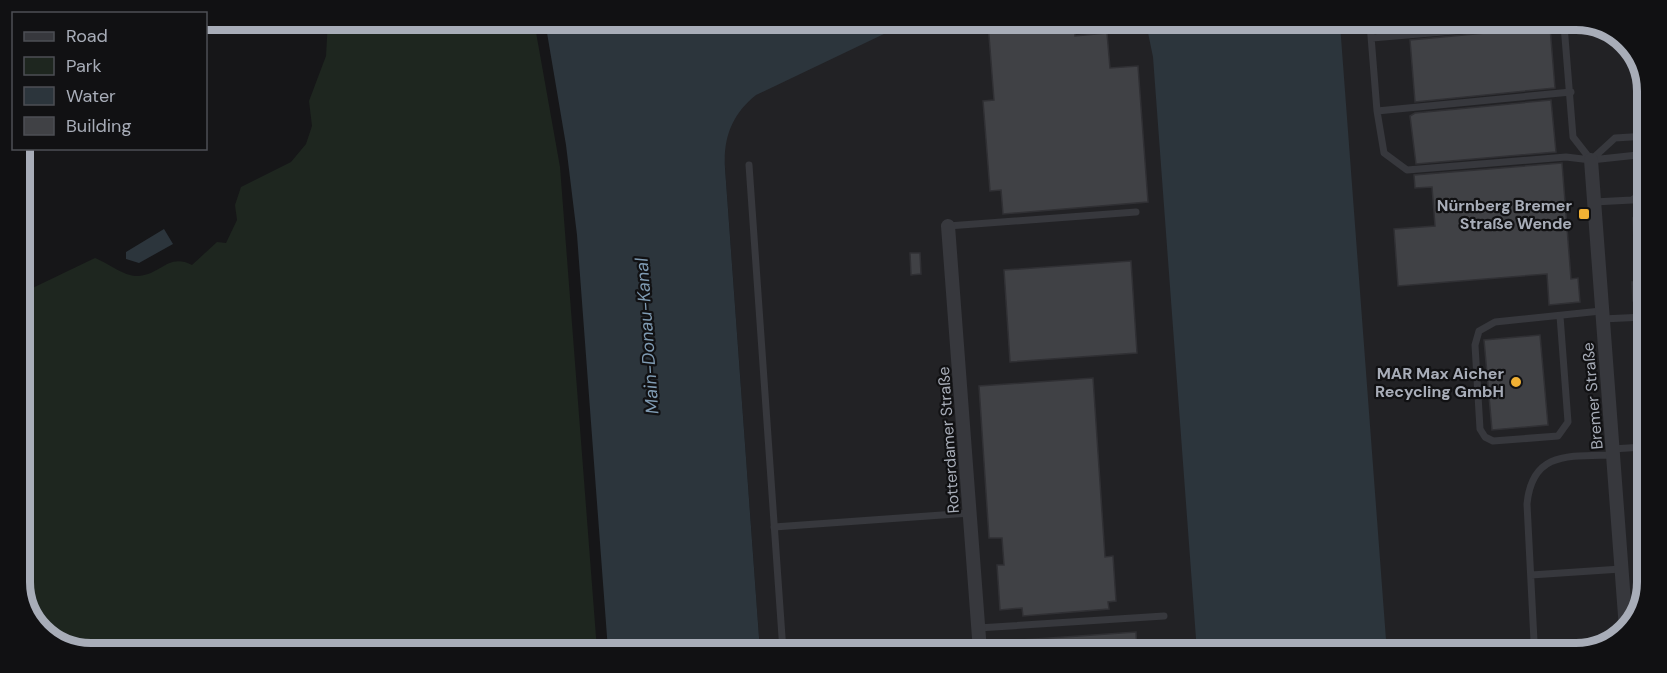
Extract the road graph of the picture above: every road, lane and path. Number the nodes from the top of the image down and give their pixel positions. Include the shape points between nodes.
1 (1371, 30) edge
2 (1466, 30) edge
3 (1565, 30) edge
4 (1372, 38) junction
5 (1571, 92) junction
6 (1377, 111) junction
7 (1637, 137) edge
8 (1637, 155) edge
9 (1592, 160) junction
10 (749, 165) dead end
11 (1637, 197) edge
12 (1594, 201) junction
13 (1136, 212) dead end
14 (948, 226) joint
15 (1602, 315) junction
16 (1560, 316) junction
17 (1637, 317) edge
18 (1637, 448) edge
19 (1613, 452) junction
20 (970, 513) junction
21 (774, 527) junction
22 (1621, 569) junction
23 (1531, 575) junction
24 (1164, 616) dead end
25 (1625, 618) edge
26 (978, 628) junction
27 (1534, 641) dead end
28 (782, 643) edge
29 (979, 643) edge

1 - 4 lane
2 - 4 lane
3 - 5 lane
4 - 6 lane
5 - 6 lane
5 - 9 lane via 1573,137
6 - 9 lane via 1384,153 1407,170 1566,157
7 - 9 lane via 1615,138
8 - 9 lane
9 - 12 street, Bremer Straße
10 - 21 lane
11 - 12 lane
12 - 15 street, Bremer Straße
13 - 14 lane
14 - 20 street, Rotterdamer Straße
15 - 16 lane
15 - 17 lane
15 - 19 street, Bremer Straße
16 - 16 lane via 1495,322 1479,331 1475,345 1480,429 1485,437 1493,441 1558,436 1564,429 1568,422
18 - 19 lane
19 - 22 street, Bremer Straße
19 - 23 lane via 1563,458 1548,462 1537,471 1529,486 1527,504
20 - 21 lane
20 - 26 street, Rotterdamer Straße
21 - 28 lane
22 - 23 lane
22 - 25 street, Bremer Straße
23 - 27 lane
24 - 26 lane
26 - 29 street, Rotterdamer Straße

